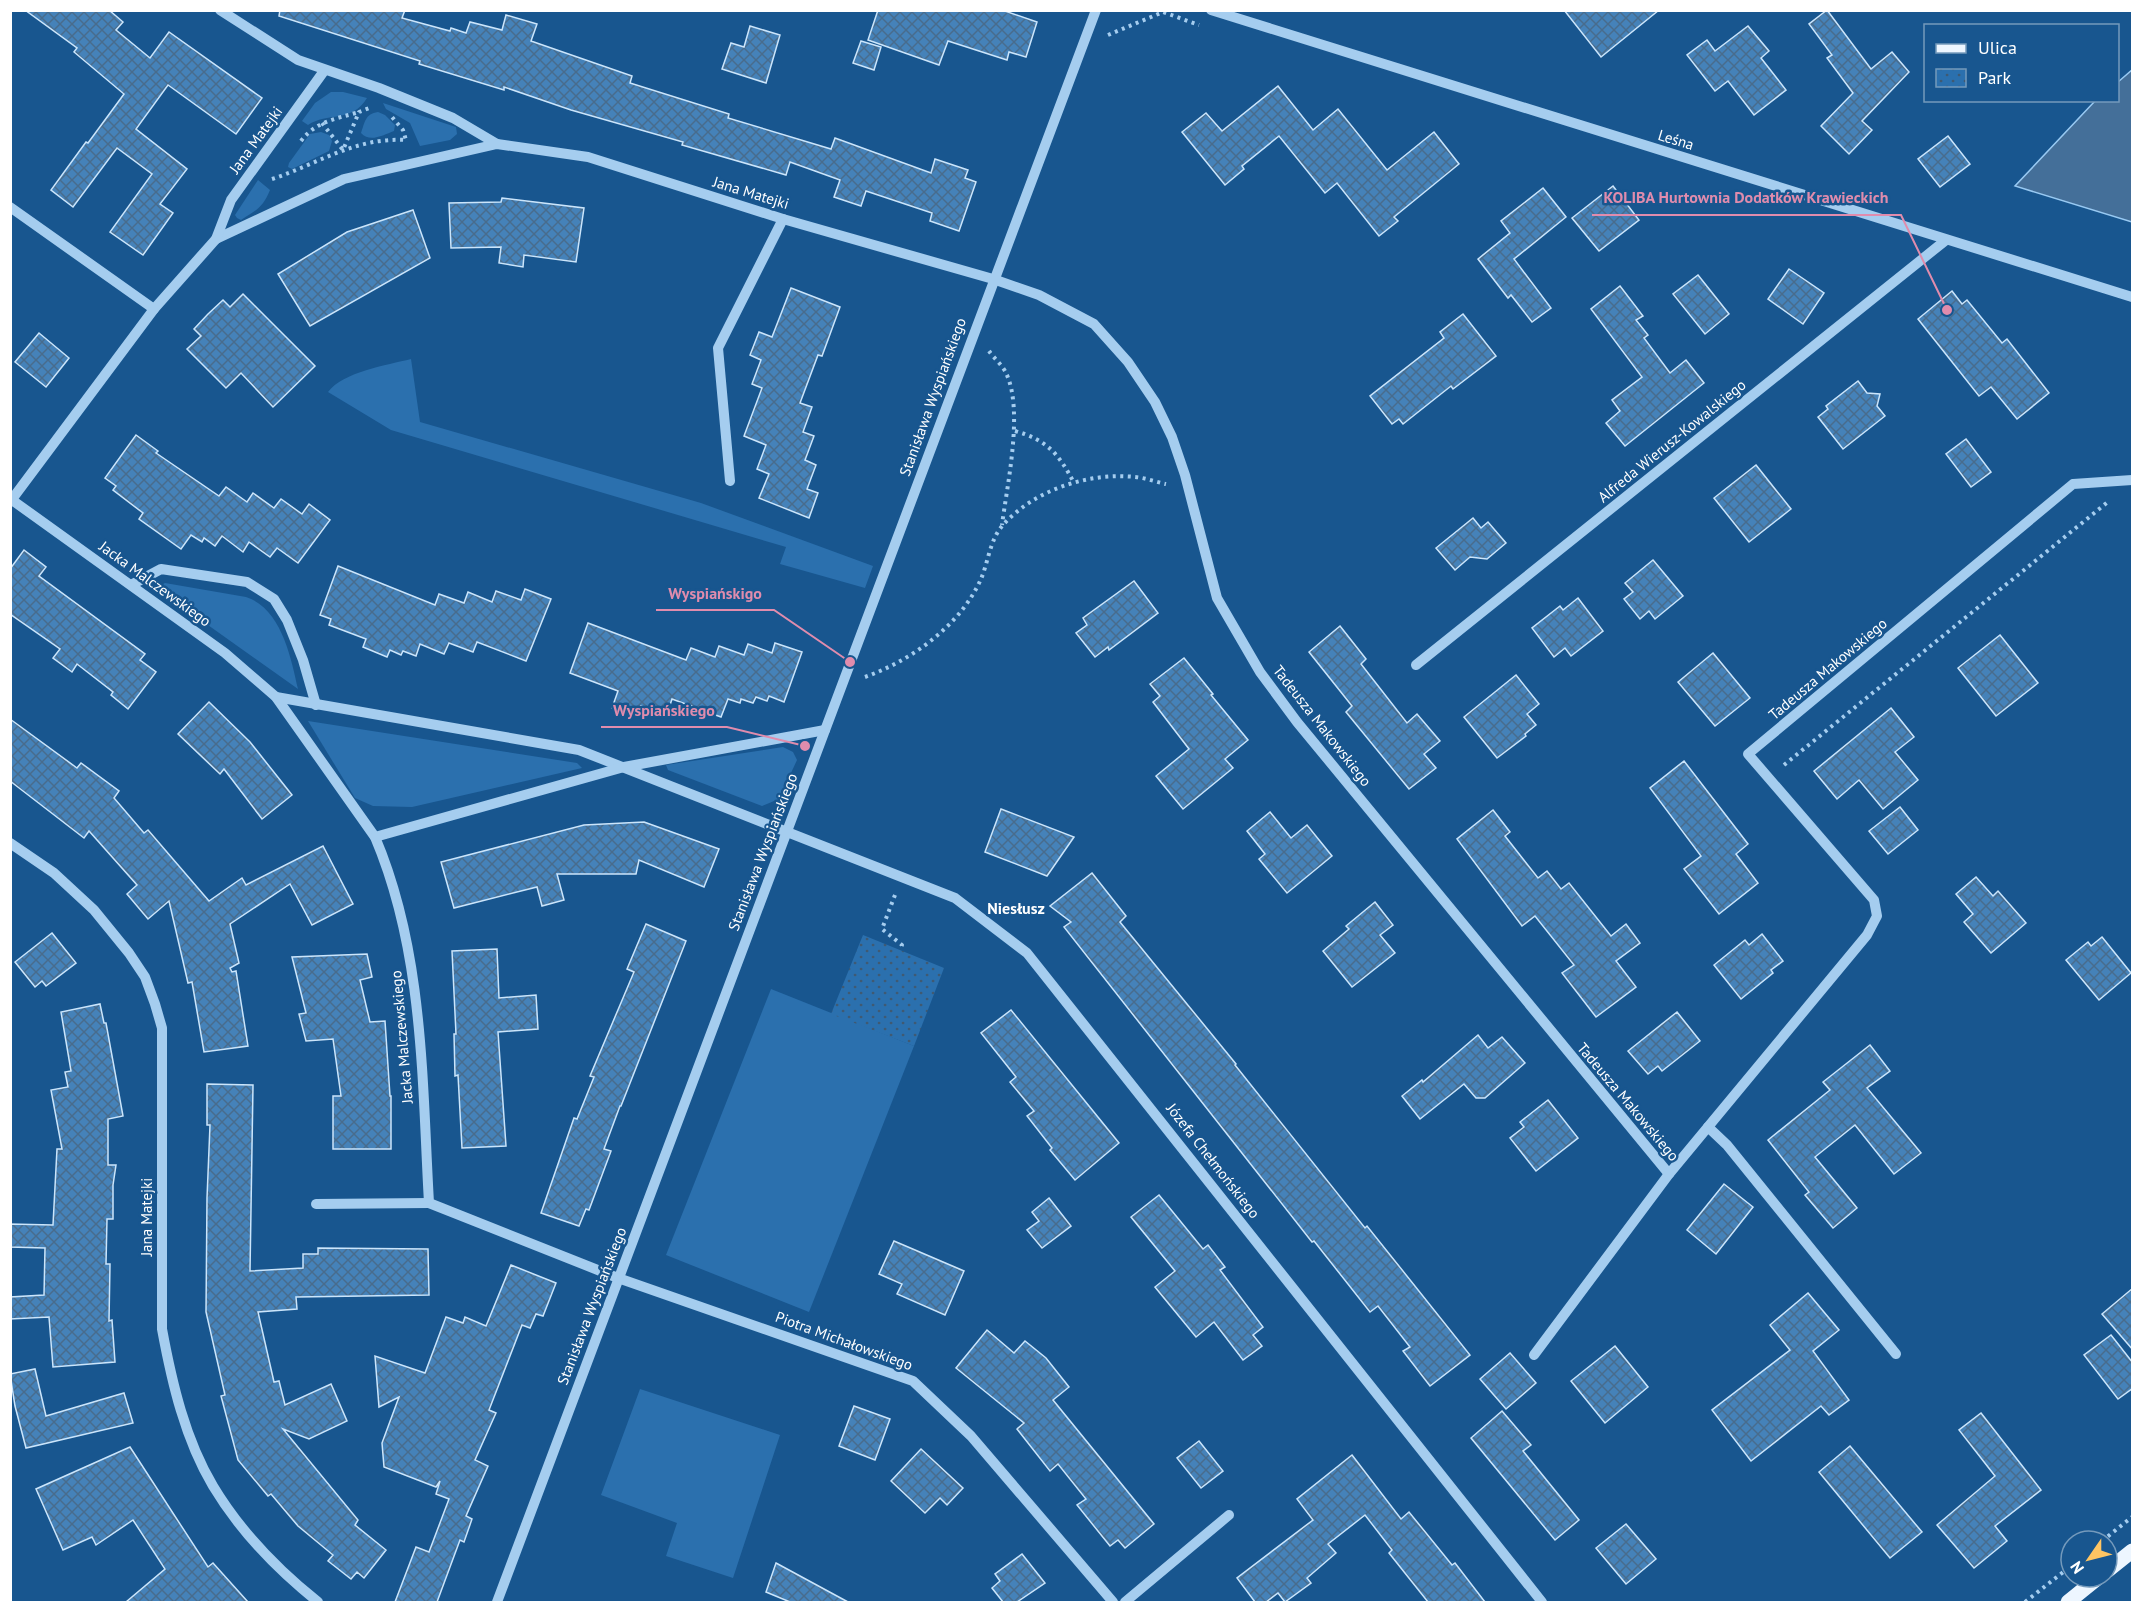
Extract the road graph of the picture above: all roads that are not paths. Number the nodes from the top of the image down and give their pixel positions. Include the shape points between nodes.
1 (220, 10) edge
2 (1096, 10) edge
3 (1211, 10) edge
4 (324, 71) junction
5 (497, 144) junction
6 (10, 207) edge
7 (783, 219) junction
8 (216, 239) junction
9 (1946, 240) junction
10 (993, 279) junction
11 (2133, 297) edge
12 (154, 309) junction
13 (2133, 480) edge
14 (730, 481) dead end
15 (11, 501) edge
16 (131, 585) junction
17 (1416, 665) dead end
18 (276, 697) junction
19 (316, 705) junction
20 (825, 730) junction
21 (624, 767) junction
22 (787, 830) junction
23 (375, 837) junction
24 (10, 843) edge
25 (1708, 1127) junction
26 (1669, 1174) junction
27 (429, 1203) junction
28 (316, 1204) dead end
29 (618, 1278) junction
30 (1896, 1354) dead end
31 (1534, 1355) dead end
32 (1229, 1515) dead end
33 (2133, 1551) edge
34 (2119, 1562) edge
35 (2084, 1589) edge
36 (318, 1602) edge
37 (496, 1602) edge
38 (1113, 1602) edge
39 (1125, 1602) edge
40 (1542, 1602) edge
41 (2068, 1602) edge

1 - 4 street via 298,60
2 - 10 street, Stanisława Wyspiańskiego
3 - 9 street, Leśna
4 - 5 street, Jana Matejki via 453,118
4 - 8 street, Jana Matejki via 231,200
5 - 7 street, Jana Matejki via 588,157
5 - 8 street, Jana Matejki via 344,179
6 - 12 street
7 - 10 street, Jana Matejki
7 - 14 street via 718,348
8 - 12 street, Jana Matejki
9 - 11 street, Leśna
9 - 17 street, Alfreda Wierusz-Kowalskiego
10 - 20 street, Stanisława Wyspiańskiego
10 - 26 street, Tadeusza Makowskiego via 1039,295 1094,324 1128,362 1155,402 1172,437 1217,598 1260,672
12 - 15 street, Jana Matejki
13 - 25 street, Tadeusza Makowskiego via 2073,484 1748,754 1874,900 1877,916 1867,935
15 - 16 street, Jacka Malczewskiego
16 - 18 street, Jacka Malczewskiego via 225,653
16 - 19 street via 161,569 247,582 274,599 303,660
18 - 19 street, Jacka Malczewskiego
18 - 23 street, Jacka Malczewskiego
19 - 21 street, Jacka Malczewskiego via 579,750
20 - 21 street
20 - 22 street, Stanisława Wyspiańskiego
21 - 22 street, Jacka Malczewskiego
21 - 23 street
22 - 29 street, Stanisława Wyspiańskiego
22 - 40 street, Józefa Chełmońskiego via 955,897 1027,952
23 - 27 street, Jacka Malczewskiego via 406,938 417,1005
24 - 36 street, Jana Matejki via 74,890 145,977 162,1028 162,1329 171,1377 188,1435 213,1486 249,1535 289,1579
25 - 26 street, Tadeusza Makowskiego
25 - 30 street via 1727,1145
26 - 31 street
27 - 28 street
27 - 29 street
29 - 37 street, Stanisława Wyspiańskiego
29 - 38 street, Piotra Michałowskiego via 913,1381 971,1436
32 - 39 street
33 - 34 main road
35 - 41 main road

